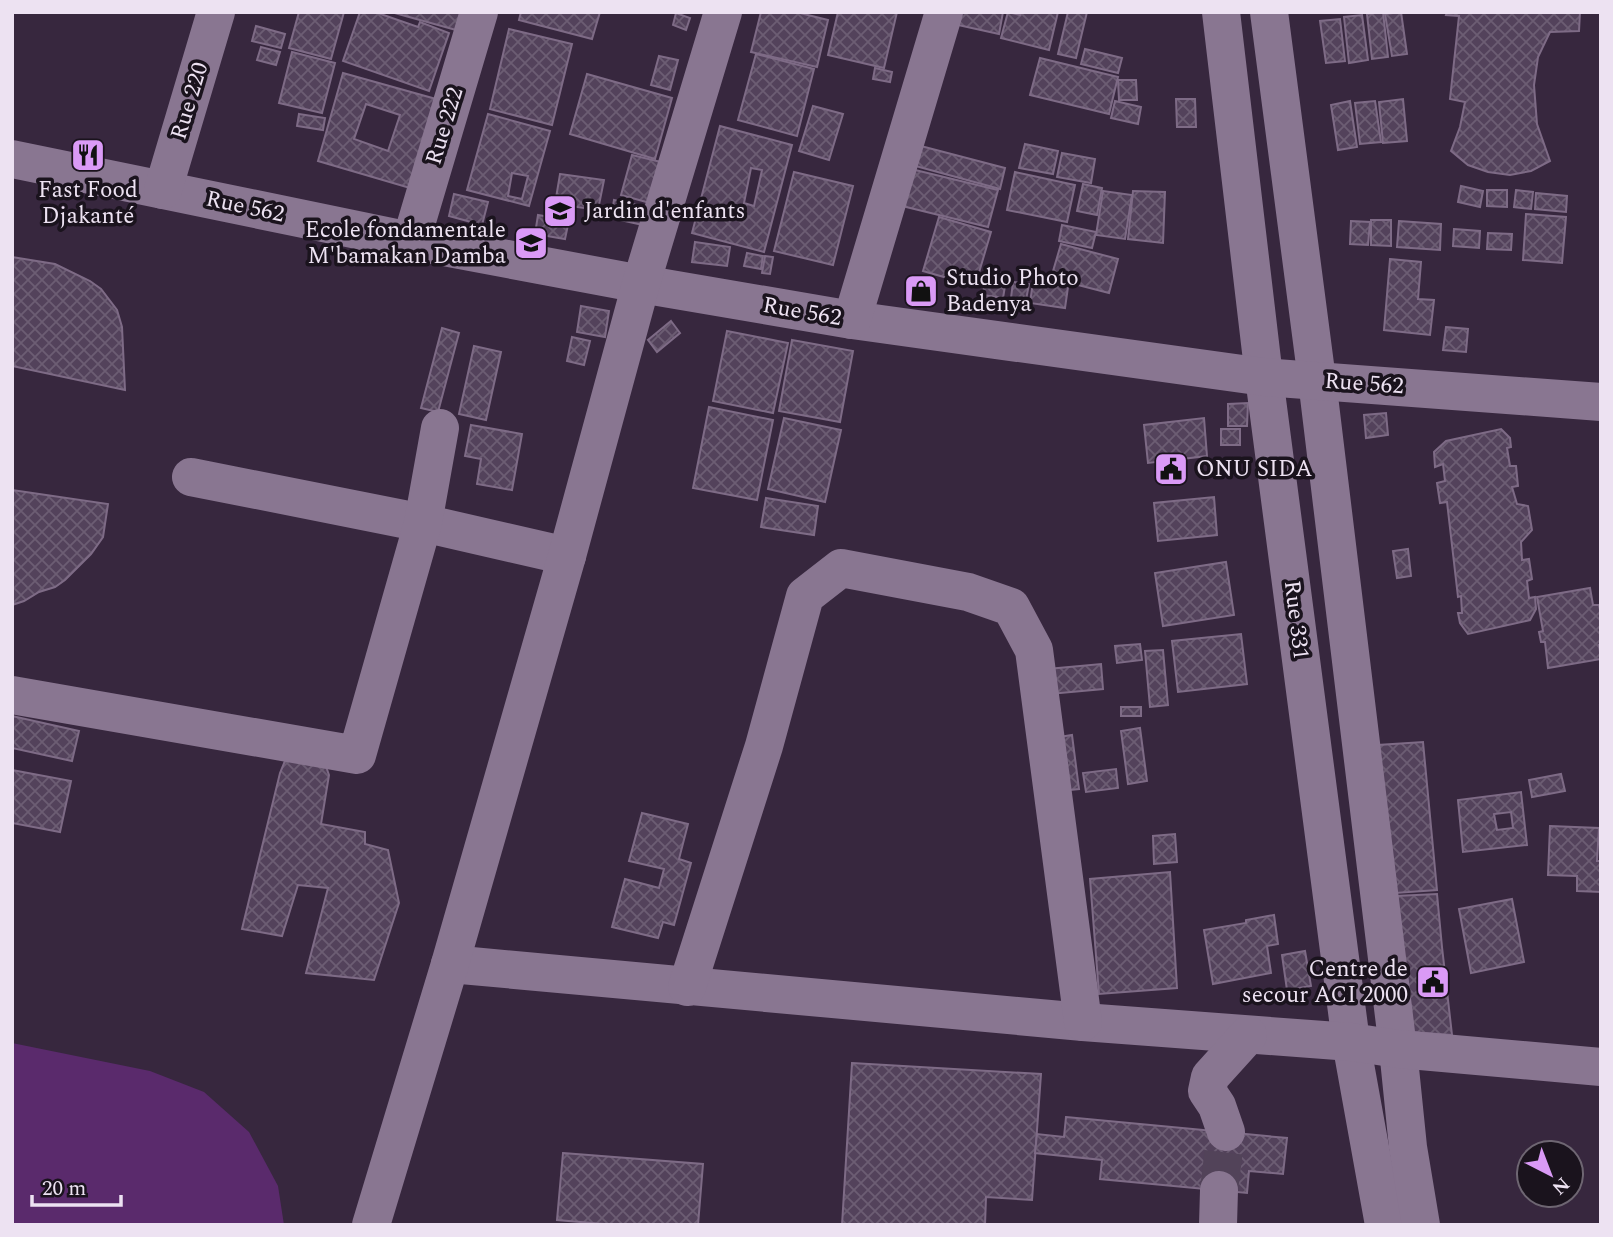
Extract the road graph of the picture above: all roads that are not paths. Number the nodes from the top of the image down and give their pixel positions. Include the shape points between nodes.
1 (216, 12) edge
2 (479, 12) edge
3 (723, 12) edge
4 (944, 12) edge
5 (1221, 12) edge
6 (1269, 12) edge
7 (12, 159) edge
8 (163, 190) junction
9 (411, 241) junction
10 (641, 284) junction
11 (852, 320) junction
12 (1264, 377) junction
13 (1317, 380) junction
14 (1601, 402) edge
15 (440, 428) dead end
16 (191, 478) dead end
17 (423, 523) junction
18 (567, 556) junction
19 (12, 695) edge
20 (450, 964) junction
21 (687, 987) junction
22 (1083, 1023) junction
23 (1248, 1035) junction
24 (1351, 1042) junction
25 (1398, 1049) junction
26 (1601, 1067) edge
27 (1226, 1132) tunnel mouth
28 (371, 1225) edge
29 (1384, 1225) edge
30 (1421, 1225) edge

1 - 8 street, Rue 220
2 - 9 street, Rue 222
3 - 10 street
4 - 11 street
5 - 12 street, Rue 331
6 - 13 street
7 - 8 street, Rue 562
8 - 9 street, Rue 562
9 - 10 street, Rue 562
10 - 11 street, Rue 562
10 - 18 street
11 - 12 street, Rue 562
12 - 13 street, Rue 562
12 - 24 street, Rue 331
13 - 14 street, Rue 562
13 - 25 street
15 - 17 street
16 - 17 street
17 - 18 street
17 - 19 street via 357,755
18 - 20 street
20 - 21 street
20 - 28 street
21 - 22 street
21 - 22 street via 764,746 805,596 841,568 968,592 1011,607 1034,650
22 - 23 street
23 - 24 street
23 - 27 street via 1210,1077 1207,1091
24 - 25 street
24 - 29 street, Rue 331
25 - 26 street
25 - 30 street

